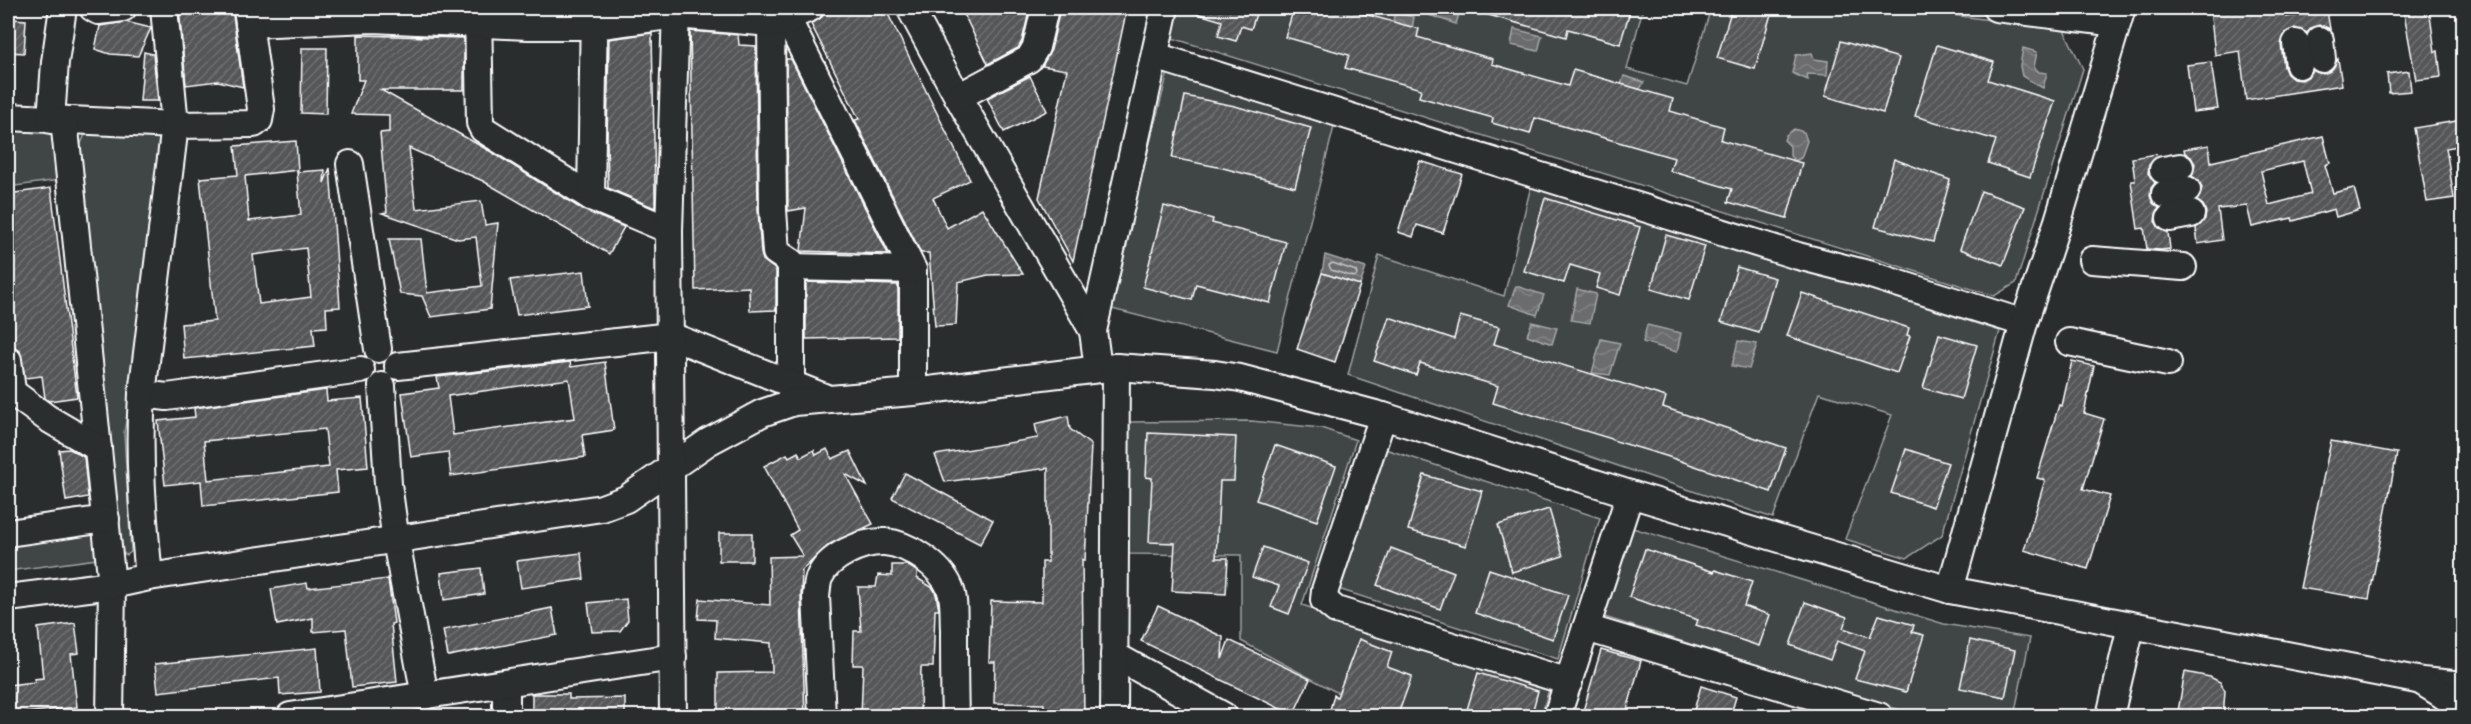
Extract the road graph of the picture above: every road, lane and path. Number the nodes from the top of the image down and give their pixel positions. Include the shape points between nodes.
1 (63, 8) edge
2 (93, 8) edge
3 (123, 8) edge
4 (164, 8) edge
5 (910, 8) edge
6 (1045, 8) edge
7 (1165, 8) edge
8 (1996, 8) edge
9 (676, 11) edge
10 (372, 13) edge
11 (478, 15) edge
12 (790, 15) edge
13 (2120, 15) edge
14 (248, 16) edge
15 (594, 17) edge
16 (1155, 56) junction
17 (958, 97) junction
18 (8, 117) edge
19 (57, 120) junction
20 (175, 125) junction
21 (350, 164) dead end
22 (591, 197) junction
23 (669, 230) junction
24 (2092, 260) dead end
25 (792, 267) junction
26 (2183, 267) dead end
27 (913, 270) junction
28 (2024, 323) junction
29 (1093, 331) junction
30 (672, 336) junction
31 (2069, 342) dead end
32 (378, 349) junction
33 (8, 360) edge
34 (2168, 363) dead end
35 (398, 366) junction
36 (1107, 368) junction
37 (361, 370) junction
38 (791, 383) junction
39 (382, 386) junction
40 (10, 390) edge
41 (913, 392) junction
42 (142, 394) junction
43 (827, 398) junction
44 (1383, 416) junction
45 (98, 448) junction
46 (672, 467) junction
47 (1630, 494) junction
48 (106, 519) junction
49 (8, 533) edge
50 (396, 541) junction
51 (149, 577) junction
52 (112, 585) junction
53 (1950, 590) junction
54 (8, 598) edge
55 (2131, 626) junction
56 (1586, 628) junction
57 (1114, 655) junction
58 (673, 657) junction
59 (2422, 681) junction
60 (1569, 682) junction
61 (506, 683) junction
62 (2463, 685) edge
63 (425, 696) junction
64 (110, 717) edge
65 (290, 717) edge
66 (506, 717) edge
67 (673, 717) edge
68 (822, 717) edge
69 (955, 717) edge
70 (1114, 717) edge
71 (1224, 717) edge
72 (1557, 717) edge
73 (1879, 717) edge
74 (2110, 717) edge
75 (2463, 717) edge

1 - 19 street via 55,62
2 - 3 street
4 - 20 street
5 - 17 street
6 - 17 street via 1036,47 1029,59
7 - 16 street
8 - 13 street
9 - 12 street
9 - 15 street
9 - 23 street
10 - 11 street
10 - 14 street
11 - 15 street via 528,26
11 - 22 street via 483,129
12 - 25 street via 776,252
12 - 27 street
13 - 28 street
14 - 20 street via 261,109 259,120 249,125
15 - 22 street
16 - 28 street
16 - 29 street
17 - 29 street
18 - 19 street
19 - 20 street
19 - 45 street
20 - 42 street
21 - 32 street
22 - 23 street
23 - 30 street
24 - 26 street
25 - 27 street
25 - 38 street
27 - 41 street
28 - 53 street
29 - 36 street
30 - 35 street
30 - 38 street
30 - 46 street
31 - 34 street
32 - 35 street via 392,353
32 - 37 street via 365,356
33 - 40 street
35 - 39 street via 394,380
36 - 41 street
36 - 44 street via 1240,378
36 - 57 street
37 - 39 street via 368,382
37 - 42 street via 167,397
38 - 43 street
39 - 50 street
40 - 45 street via 46,418
41 - 43 street
42 - 51 street via 140,484
43 - 46 street via 794,402 762,413
44 - 47 street
44 - 60 street via 1324,590 1324,600 1336,610
45 - 48 street
46 - 50 street via 626,499 602,508
46 - 58 street
47 - 53 street
47 - 56 street
48 - 49 street
48 - 52 street
50 - 51 street
50 - 63 street
51 - 52 street
52 - 54 street
52 - 64 street
53 - 55 street
55 - 59 street
55 - 74 street
56 - 60 street
56 - 73 street
57 - 70 street
57 - 71 street
58 - 61 street
58 - 67 street
59 - 62 street
59 - 75 street via 2448,698
60 - 72 street
61 - 63 street
61 - 66 street
63 - 65 street
68 - 69 street via 818,579 824,568 846,553 886,542 933,566 951,590

